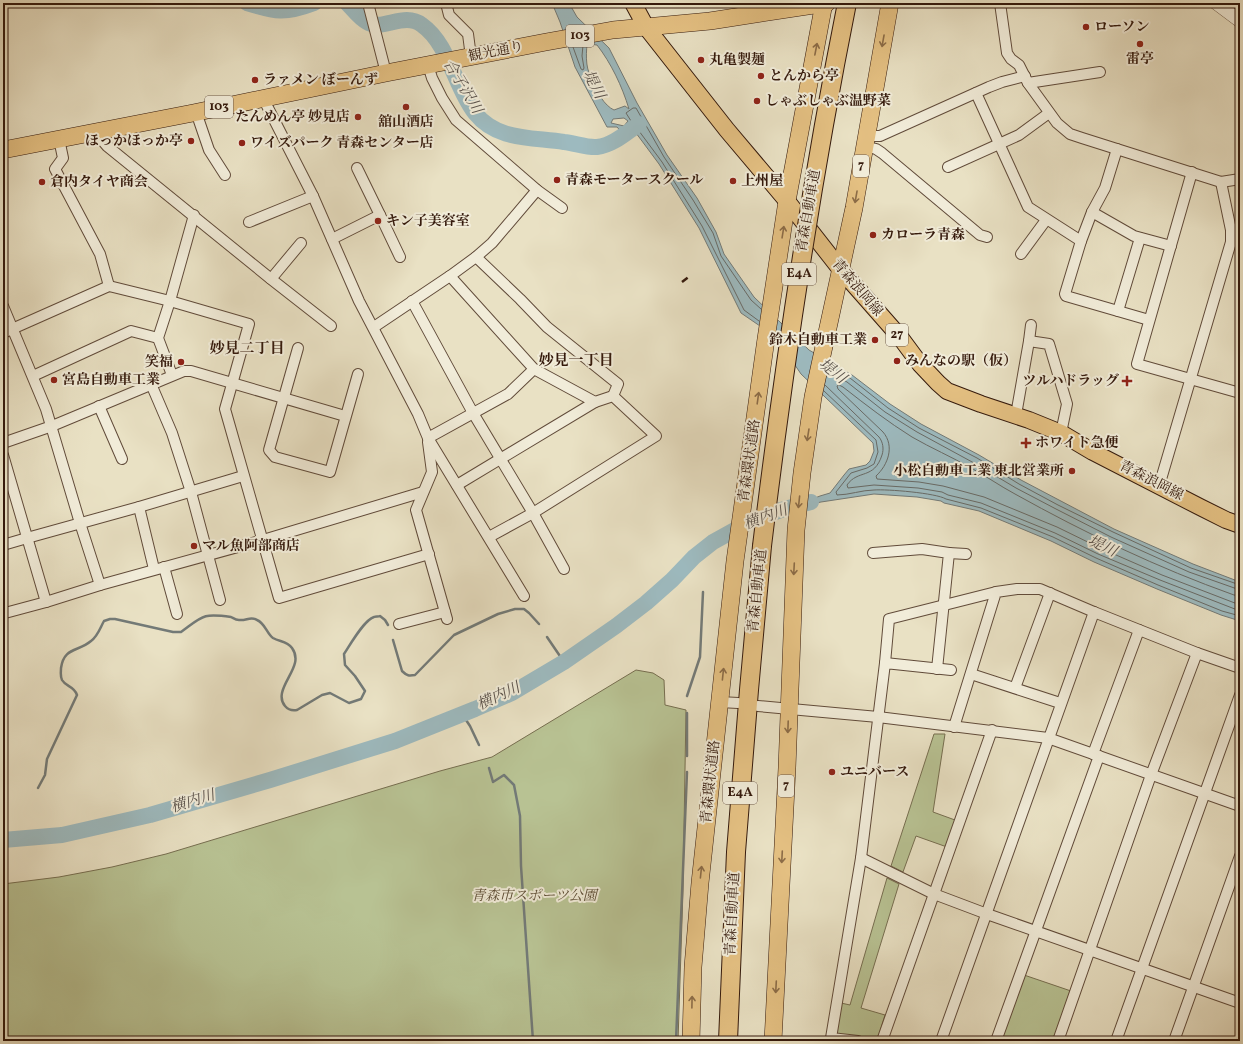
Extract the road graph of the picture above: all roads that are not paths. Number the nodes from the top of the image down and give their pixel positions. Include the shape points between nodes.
1 (368, 3) edge
2 (446, 3) edge
3 (633, 3) edge
4 (825, 3) edge
5 (847, 3) edge
6 (890, 3) edge
7 (1000, 3) edge
8 (1216, 3) edge
9 (1240, 21) edge
10 (646, 27) junction
11 (469, 57) junction
12 (431, 65) junction
13 (1100, 72) dead end
14 (386, 73) junction
15 (1026, 79) junction
16 (976, 93) junction
17 (263, 98) junction
18 (196, 112) junction
19 (1049, 113) junction
20 (95, 132) junction
21 (59, 139) junction
22 (865, 141) junction
23 (998, 144) junction
24 (1117, 149) junction
25 (3, 150) edge
26 (948, 167) dead end
27 (356, 168) dead end
28 (1192, 172) junction
29 (225, 175) dead end
30 (1240, 179) edge
31 (1221, 182) junction
32 (537, 190) junction
33 (313, 196) junction
34 (787, 201) junction
35 (562, 208) dead end
36 (1092, 212) junction
37 (194, 215) junction
38 (380, 215) junction
39 (1046, 220) junction
40 (250, 222) dead end
41 (1236, 230) edge
42 (987, 237) dead end
43 (1140, 238) junction
44 (332, 239) junction
45 (1080, 241) junction
46 (301, 243) dead end
47 (1171, 246) junction
48 (1021, 254) dead end
49 (400, 257) dead end
50 (476, 257) junction
51 (841, 270) junction
52 (450, 276) junction
53 (271, 279) junction
54 (109, 286) junction
55 (170, 301) junction
56 (412, 301) junction
57 (3, 306) edge
58 (1118, 311) junction
59 (1149, 320) junction
60 (1031, 325) dead end
61 (331, 326) dead end
62 (374, 327) junction
63 (8, 331) edge
64 (158, 338) junction
65 (1029, 341) junction
66 (298, 348) dead end
67 (534, 369) junction
68 (358, 374) dead end
69 (172, 375) junction
70 (33, 376) junction
71 (1191, 379) junction
72 (231, 383) junction
73 (151, 384) junction
74 (1240, 393) edge
75 (613, 396) junction
76 (285, 398) junction
77 (596, 402) junction
78 (99, 406) junction
79 (473, 413) junction
80 (1016, 415) junction
81 (345, 416) junction
82 (52, 426) junction
83 (1061, 433) junction
84 (428, 438) junction
85 (4, 441) edge
86 (3, 455) edge
87 (122, 459) dead end
88 (500, 459) junction
89 (243, 476) junction
90 (457, 485) junction
91 (1159, 486) junction
92 (191, 492) junction
93 (423, 492) junction
94 (139, 507) junction
95 (533, 513) junction
96 (80, 523) junction
97 (1240, 525) edge
98 (489, 537) junction
99 (27, 538) junction
100 (262, 540) junction
101 (3, 545) edge
102 (873, 553) dead end
103 (949, 553) junction
104 (429, 554) junction
105 (966, 554) dead end
106 (208, 555) junction
107 (159, 568) junction
108 (564, 569) dead end
109 (100, 585) junction
110 (996, 592) junction
111 (1050, 593) junction
112 (524, 596) dead end
113 (220, 600) dead end
114 (46, 602) junction
115 (944, 605) junction
116 (1094, 612) junction
117 (5, 613) dead end
118 (177, 614) dead end
119 (399, 624) dead end
120 (1139, 630) junction
121 (1197, 653) junction
122 (885, 663) junction
123 (1240, 668) edge
124 (937, 669) junction
125 (951, 670) dead end
126 (971, 674) junction
127 (1015, 688) junction
128 (1240, 695) edge
129 (720, 702) junction
130 (738, 703) dead end
131 (1060, 703) junction
132 (758, 706) dead end
133 (788, 708) junction
134 (878, 716) junction
135 (954, 727) junction
136 (992, 730) junction
137 (1048, 738) junction
138 (1096, 755) junction
139 (1151, 775) junction
140 (1204, 793) junction
141 (1240, 806) edge
142 (1240, 856) edge
143 (861, 858) junction
144 (934, 894) junction
145 (987, 914) junction
146 (1035, 931) junction
147 (1090, 950) junction
148 (1142, 969) junction
149 (1194, 987) junction
150 (1240, 1003) edge
151 (691, 1041) edge
152 (728, 1041) edge
153 (773, 1041) edge
154 (858, 1041) edge
155 (883, 1041) edge
156 (941, 1041) edge
157 (996, 1041) edge
158 (1058, 1041) edge
159 (1116, 1041) edge
160 (1174, 1041) edge

1 - 14 street
2 - 11 street via 449,14 468,34
3 - 10 main road, 青森浪岡線 / 27
4 - 10 highway, 観光通り / 103 via 710,21
34 -> 4 highway, 青森環状道路
5 - 152 highway, 青森自動車道 / E4A, bridge via 802,253 762,546 736,852
6 -> 22 highway, 7
7 - 15 street via 1007,53 1019,65
8 - 9 street
10 - 11 highway, 観光通り / 103 via 613,30
10 - 34 main road, 青森浪岡線 / 27
11 - 12 highway, 観光通り / 103
12 - 14 highway, 観光通り / 103
12 - 32 street via 432,78 456,120
13 - 15 street
14 - 17 highway, 観光通り / 103
15 - 16 street via 1002,82
15 - 19 street
16 - 22 street
16 - 23 street
17 - 18 highway, 観光通り / 103
17 - 33 street
18 - 20 highway, 観光通り / 103
18 - 29 street via 209,150
19 - 23 street
19 - 24 street via 1070,134
20 - 21 highway, 観光通り / 103
20 - 37 street via 107,146
21 - 25 highway, 観光通り / 103
21 - 54 street via 63,158 55,169 100,254
22 - 42 street via 980,235
22 -> 51 highway, 7
23 - 26 street
23 - 39 street via 1028,207
24 - 28 street
24 - 36 street via 1105,188
27 - 38 street
28 - 31 street
28 - 47 street
30 - 31 street
31 - 41 street
32 - 35 street
32 - 50 street via 492,243
33 - 40 street
33 - 44 street
34 - 51 main road, 青森浪岡線 / 27
129 -> 34 highway, 青森環状道路 via 736,561
36 - 43 street
36 - 45 street
37 - 53 street
37 - 55 street
38 - 44 street
38 - 49 street
39 - 45 street
39 - 48 street
41 - 71 street
43 - 47 street
43 - 58 street
44 - 62 street via 359,301
45 - 58 street via 1066,296
46 - 53 street
47 - 59 street
50 - 52 street
50 - 75 street via 547,328 618,384
51 - 80 main road, 青森浪岡線 / 27 via 938,383 947,390 980,404
51 -> 133 highway, 7 via 814,397 802,473 796,530
52 - 56 street
52 - 67 street
53 - 61 street
54 - 55 street
54 - 63 street
55 - 64 street
55 - 72 street via 249,324
56 - 62 street
56 - 79 street
57 - 63 street
58 - 59 street
59 - 71 street via 1137,364
60 - 65 street
62 - 84 street
63 - 70 street
64 - 69 street
64 - 70 street via 131,331
65 - 80 street
65 - 83 street via 1049,344 1067,404
66 - 76 street
67 - 77 street
67 - 79 street via 508,394
68 - 81 street
69 - 72 street via 191,371
69 - 73 street
70 - 82 street
71 - 74 street
71 - 91 street
72 - 76 street
72 - 89 street via 225,409
73 - 78 street
73 - 92 street via 172,433
75 - 77 street
75 - 95 street via 656,436
76 - 81 street
76 - 81 street via 269,450 274,457 330,472
77 - 88 street
78 - 82 street
78 - 87 street
79 - 84 street
79 - 88 street
80 - 83 main road, 青森浪岡線 / 27
82 - 85 street
82 - 96 street
83 - 91 main road, 青森浪岡線 / 27
84 - 90 street
84 - 93 street via 432,472
86 - 99 street
88 - 90 street
88 - 95 street
89 - 92 street
89 - 100 street
90 - 98 street
91 - 97 main road, 青森浪岡線 / 27
92 - 94 street
92 - 106 street
93 - 100 street
93 - 104 street via 416,510
94 - 96 street
94 - 107 street
95 - 98 street
95 - 108 street
96 - 99 street
96 - 109 street
98 - 112 street
99 - 101 street
99 - 114 street
100 - 104 street via 279,598
100 - 106 street
102 - 103 street via 922,549
103 - 105 street
103 - 115 street
104 - 119 street via 446,616
106 - 107 street
106 - 113 street
107 - 109 street
107 - 118 street
109 - 114 street
110 - 111 street via 1040,589
110 - 115 street
110 - 126 street
111 - 116 street
111 - 127 street
114 - 117 street
115 - 122 street via 889,619
115 - 124 street
116 - 120 street
116 - 131 street
120 - 121 street
120 - 138 street
121 - 123 street
121 - 139 street
122 - 124 street
122 - 134 street
124 - 125 street
126 - 127 street
126 - 135 street
127 - 131 street
128 - 140 street
129 - 130 street
151 -> 129 highway, 青森環状道路 via 693,967 700,883
131 - 137 street
132 - 133 street
133 - 134 street
133 -> 153 highway, 7
134 - 135 street
134 - 143 street
135 - 136 street
136 - 137 street
136 - 144 street
137 - 138 street
137 - 145 street
138 - 139 street
138 - 146 street
139 - 140 street
139 - 147 street
140 - 141 street
140 - 148 street
142 - 149 street
143 - 144 street
143 - 154 street via 831,1038
144 - 145 street
144 - 155 street
145 - 146 street
145 - 156 street
146 - 147 street
146 - 157 street
147 - 148 street
147 - 158 street
148 - 149 street
148 - 159 street
149 - 150 street
149 - 160 street

